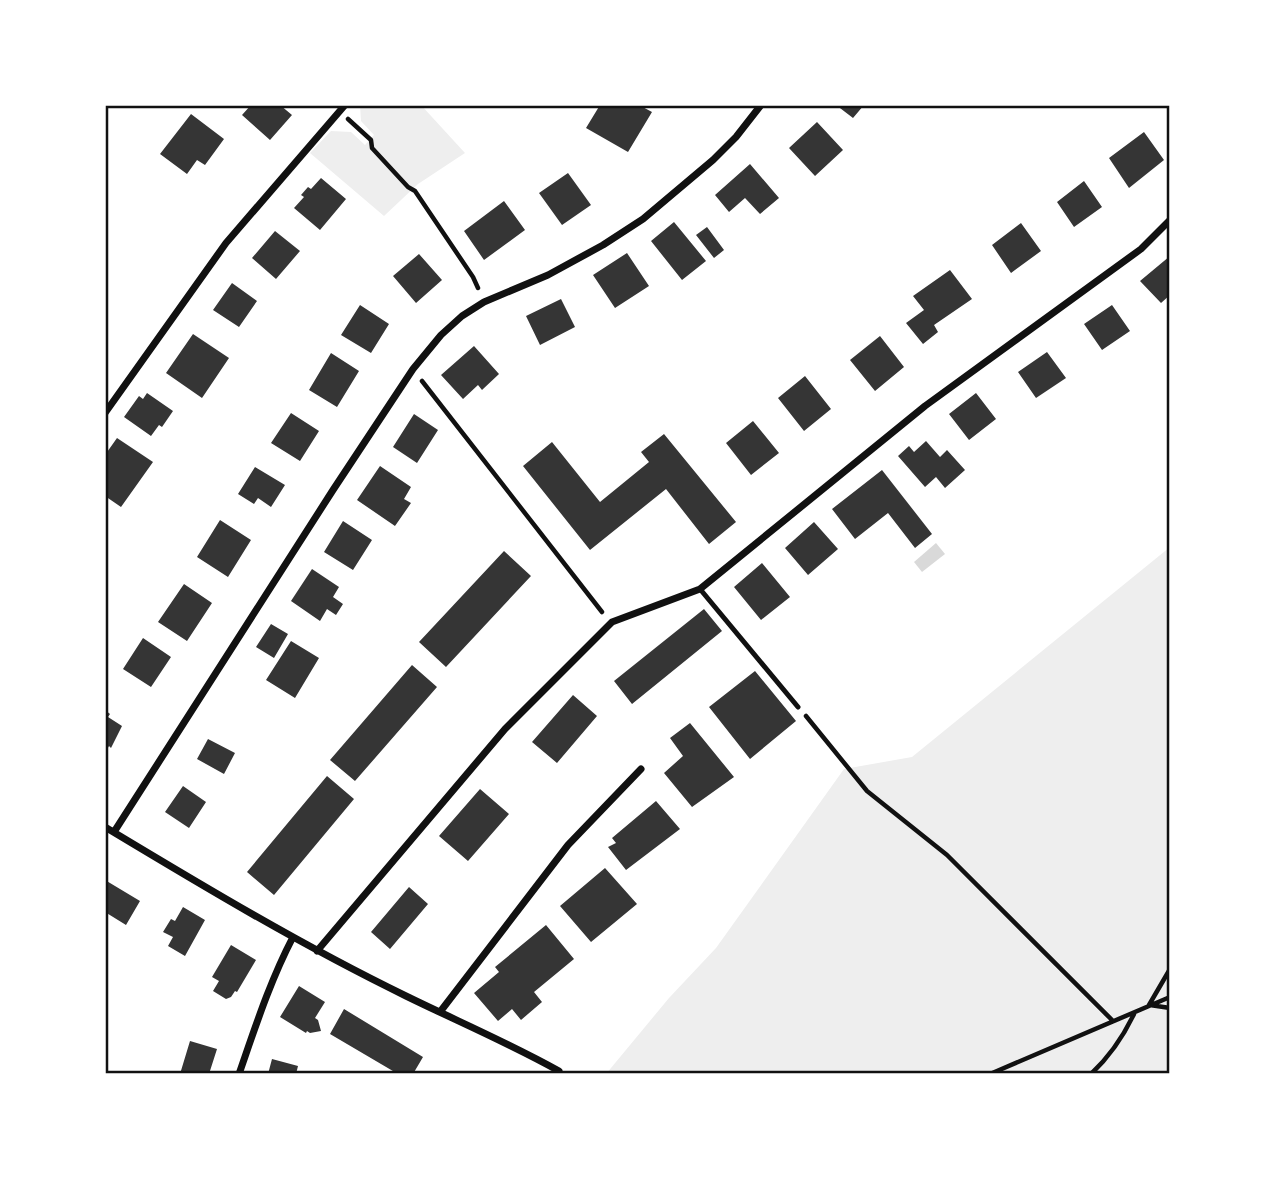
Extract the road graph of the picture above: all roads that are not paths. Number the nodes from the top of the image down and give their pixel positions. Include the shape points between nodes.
1 (761, 105) edge
2 (342, 108) edge
3 (1170, 220) edge
4 (105, 413) edge
5 (700, 589) junction
6 (798, 707) road end
7 (640, 769) dead end
8 (105, 827) edge
9 (114, 832) junction
10 (293, 937) junction
11 (317, 951) junction
12 (440, 1012) junction
13 (559, 1071) dead end
14 (239, 1074) edge

1 - 9 street via 713,160 643,219 548,275 484,302 441,335 413,369 333,490
2 - 4 street via 226,243
3 - 5 street via 1141,249 925,406
5 - 6 lane
5 - 11 street via 612,622 505,729
7 - 12 street via 568,845
8 - 9 street
9 - 10 street
10 - 11 street
10 - 14 street
11 - 12 street
12 - 13 street

